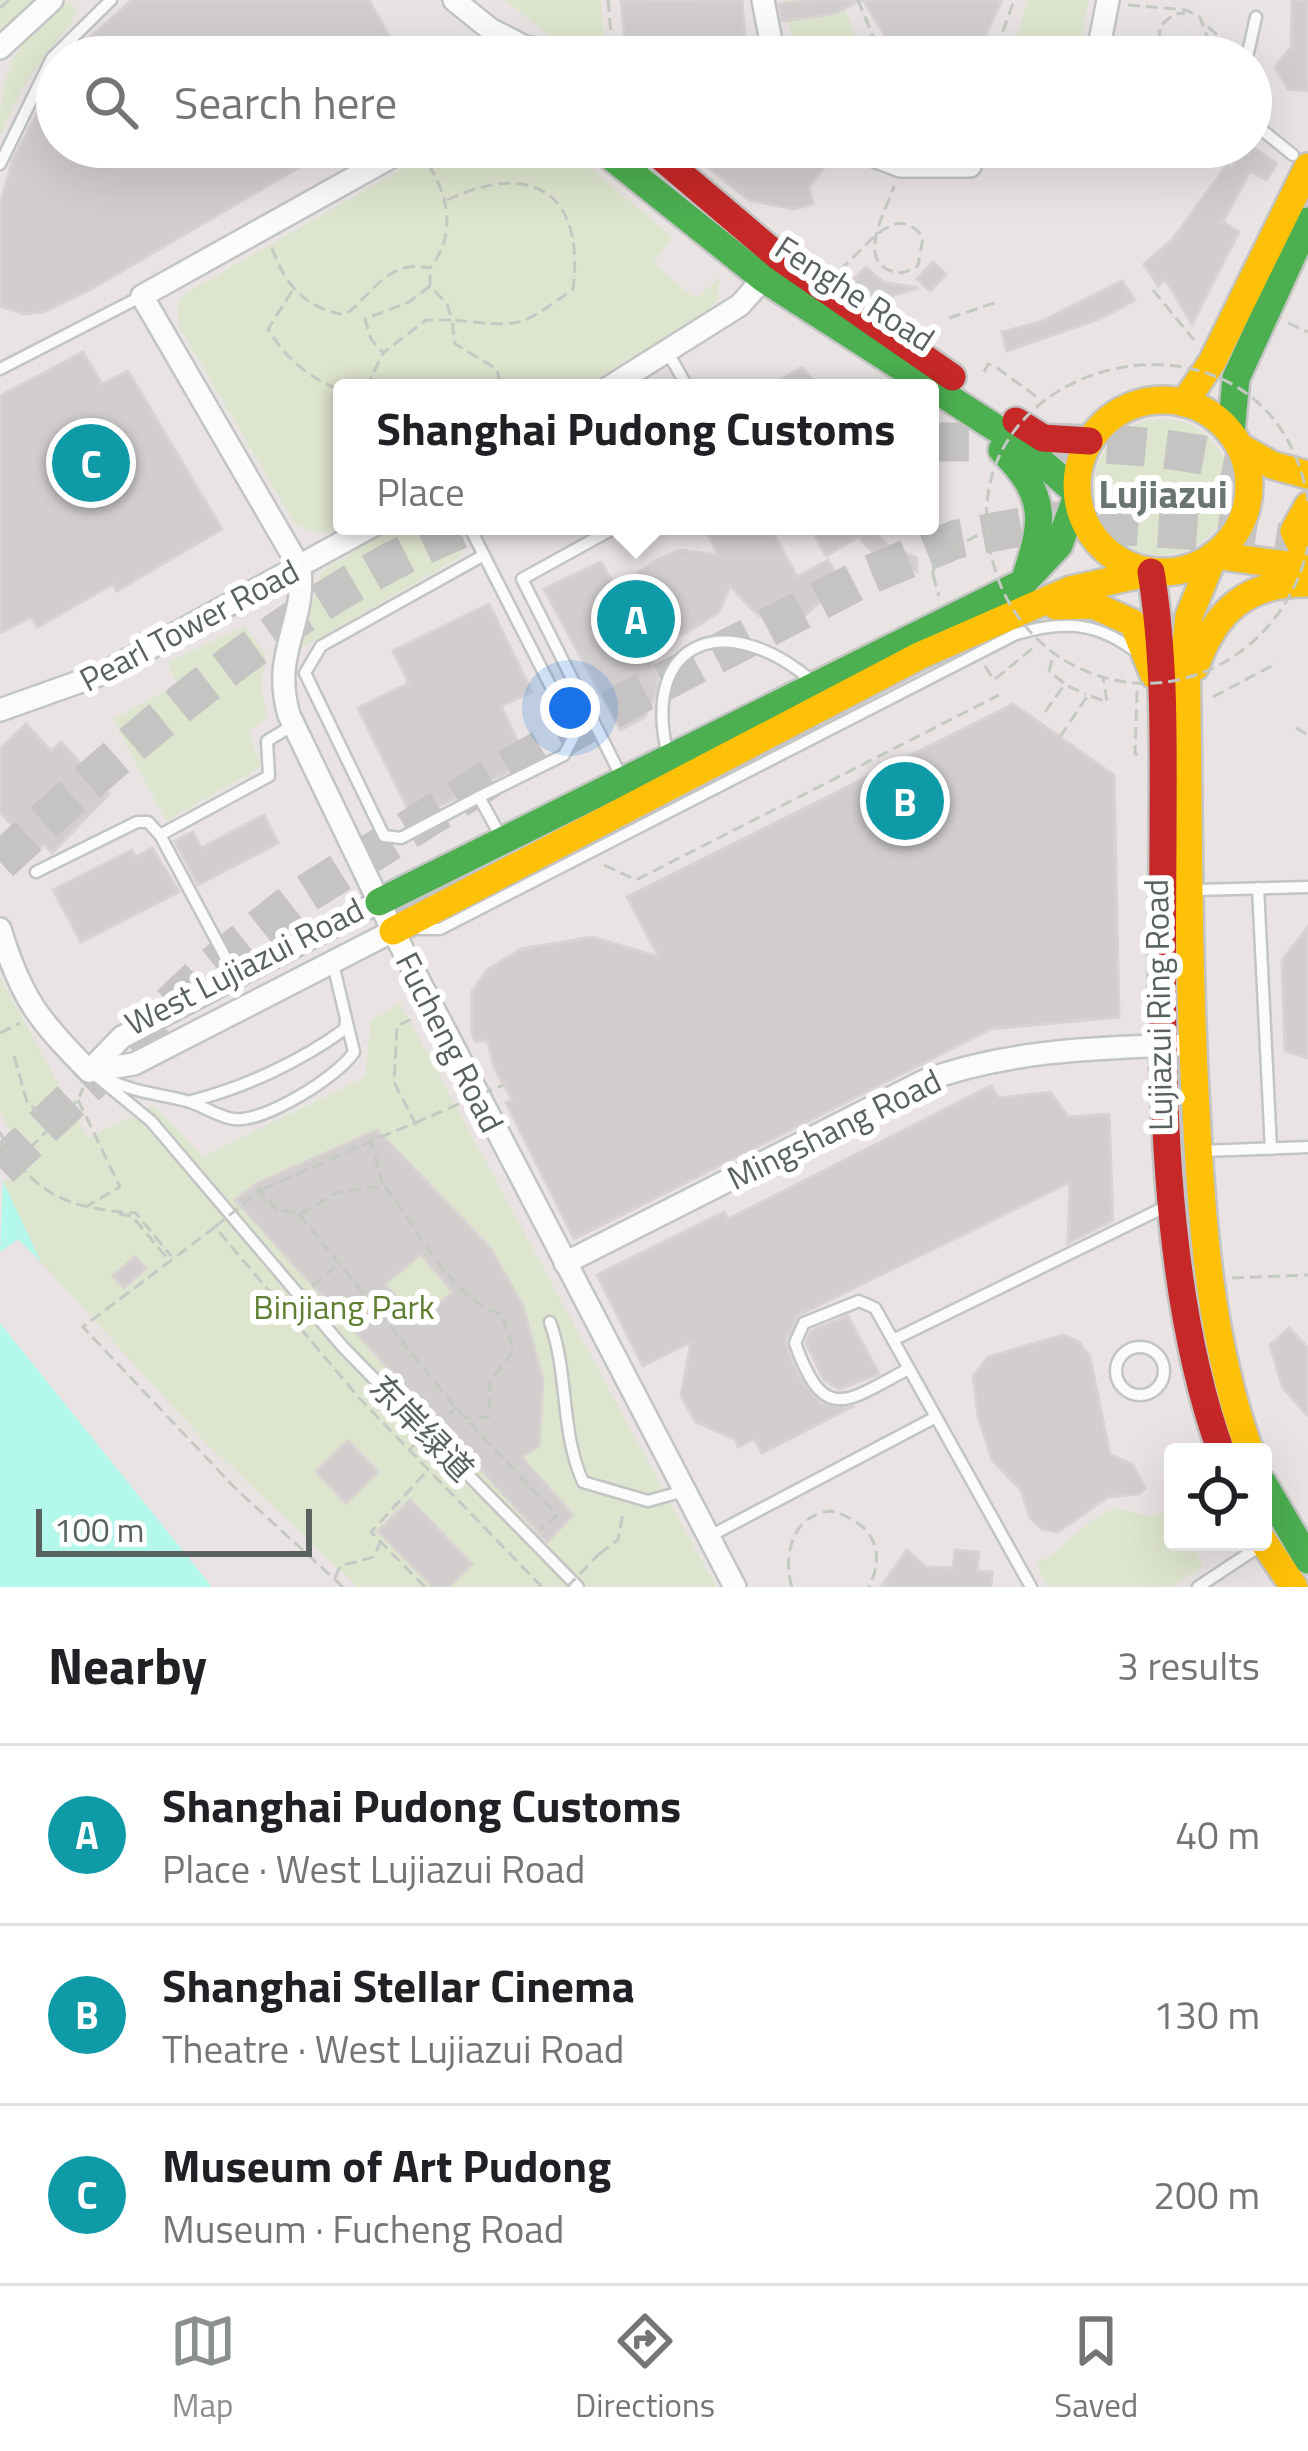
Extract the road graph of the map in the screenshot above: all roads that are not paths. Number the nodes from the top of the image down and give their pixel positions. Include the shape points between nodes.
1 (52, 0) edge
2 (111, 0) edge
3 (454, 0) edge
4 (763, 0) edge
5 (1108, 2) edge
6 (1256, 16) dead end
7 (490, 29) junction
8 (74, 36) edge
9 (494, 36) edge
10 (502, 36) edge
11 (770, 36) edge
12 (1101, 36) edge
13 (1251, 36) edge
14 (0, 48) edge
15 (36, 86) edge
16 (1272, 138) edge
17 (1301, 161) edge
18 (0, 164) edge
19 (374, 168) edge
20 (629, 168) edge
21 (670, 168) edge
22 (1308, 221) edge
23 (772, 268) junction
24 (142, 296) junction
25 (667, 350) junction
26 (0, 369) edge
27 (622, 379) edge
28 (683, 379) edge
29 (921, 379) edge
30 (939, 392) edge
31 (939, 403) edge
32 (1184, 403) junction
33 (1235, 440) junction
34 (1089, 441) junction
35 (1308, 475) edge
36 (1076, 494) junction
37 (1308, 504) edge
38 (357, 535) edge
39 (474, 535) edge
40 (601, 535) edge
41 (484, 555) junction
42 (1214, 555) junction
43 (1308, 564) edge
44 (300, 568) junction
45 (1151, 572) junction
46 (1024, 582) junction
47 (1308, 583) edge
48 (1009, 616) junction
49 (926, 664) junction
50 (1153, 673) junction
51 (814, 682) junction
52 (1179, 704) junction
53 (0, 710) edge
54 (293, 725) junction
55 (668, 756) junction
56 (622, 779) junction
57 (479, 796) junction
58 (160, 835) junction
59 (502, 840) junction
60 (36, 872) dead end
61 (1308, 887) edge
62 (1258, 888) junction
63 (1192, 890) junction
64 (379, 902) junction
65 (0, 929) edge
66 (393, 931) junction
67 (332, 962) junction
68 (236, 976) junction
69 (347, 1011) junction
70 (1177, 1045) junction
71 (89, 1071) junction
72 (188, 1102) junction
73 (1308, 1148) edge
74 (1270, 1149) junction
75 (1198, 1151) junction
76 (1174, 1202) junction
77 (565, 1263) junction
78 (550, 1322) dead end
79 (893, 1340) junction
80 (1192, 1358) junction
81 (1164, 1366) junction
82 (908, 1370) junction
83 (934, 1418) junction
84 (1218, 1443) edge
85 (1246, 1443) edge
86 (683, 1491) junction
87 (1272, 1497) edge
88 (707, 1538) junction
89 (1304, 1546) edge
90 (1251, 1551) edge
91 (1270, 1551) edge
92 (578, 1587) edge
93 (735, 1587) edge
94 (1030, 1587) edge
95 (1198, 1587) edge
96 (1294, 1587) edge

1 - 14 street
2 - 8 lane
3 - 7 street
4 - 11 street
5 - 12 street
6 - 13 lane
7 - 9 street
7 - 10 street
15 - 18 lane
16 - 17 lane
17 - 32 street via 1212,362
19 - 24 street
20 - 23 street, Fenghe Road
21 - 23 street, Fenghe Road
22 - 33 street via 1236,378
23 - 25 street via 740,305
23 - 29 street, Fenghe Road
23 - 34 street, Fenghe Road via 1042,438
24 - 26 lane
24 - 44 street
25 - 27 street
25 - 28 lane
30 - 36 street, Fenghe Road via 1022,446
31 - 46 street via 992,441 1038,493 1039,537
32 - 33 street via 1210,414
32 - 34 street via 1130,407
33 - 35 street via 1272,465
33 - 42 street via 1248,470 1244,518
34 - 36 street
36 - 45 street via 1099,545
36 - 46 street, West Lujiazui Road via 1066,537 1050,563
37 - 43 street via 1294,531
38 - 44 street, Pearl Tower Road
39 - 41 lane
40 - 56 lane via 522,579
41 - 57 lane via 575,734 564,755
41 - 57 lane via 320,646 305,673 384,836 409,835
42 - 43 street
42 - 45 street
42 - 52 street, Lujiazui Ring Road via 1189,616
44 - 53 street, Pearl Tower Road via 104,673
44 - 54 street, Fucheng Road via 302,589 282,657
45 - 48 street, West Lujiazui Road via 1070,590
45 - 52 street, Lujiazui Ring Road
46 - 51 street, West Lujiazui Road
47 - 52 street via 1272,582 1229,602
48 - 49 street, West Lujiazui Road
48 - 50 street via 1064,604 1115,611 1142,636
49 - 50 lane via 1053,623 1079,624 1111,634
49 - 66 street, West Lujiazui Road
50 - 52 street
51 - 55 street, West Lujiazui Road
51 - 55 lane via 740,640 700,643 684,655 666,691
52 - 63 street, Lujiazui Ring Road
52 - 70 street, Lujiazui Ring Road
54 - 58 lane via 267,741 269,776
54 - 64 street, Fucheng Road
55 - 56 street, West Lujiazui Road
56 - 59 street, West Lujiazui Road
57 - 59 lane
58 - 60 lane via 148,821 137,822
58 - 68 lane
59 - 64 street, West Lujiazui Road
61 - 62 lane
62 - 63 lane
62 - 74 lane
63 - 70 street, Lujiazui Ring Road
64 - 66 street, Fucheng Road
64 - 68 street, West Lujiazui Road
65 - 71 street via 18,988
66 - 67 street, West Lujiazui Road
66 - 77 street, Fucheng Road
67 - 69 lane
67 - 71 street, West Lujiazui Road via 134,1064
68 - 71 street, West Lujiazui Road via 122,1037
69 - 72 lane via 345,1029 323,1045 225,1093
69 - 72 lane via 354,1052 341,1072 252,1118
70 - 75 street, Lujiazui Ring Road
70 - 76 street, Lujiazui Ring Road
70 - 77 street, Mingshang Road via 967,1065
71 - 72 lane via 136,1093
71 - 92 lane via 151,1121 343,1347
73 - 74 lane
74 - 75 lane
75 - 85 street, Lujiazui Ring Road via 1220,1375
76 - 79 lane
76 - 80 street, Lujiazui Ring Road
77 - 86 street, Fucheng Road
78 - 86 lane via 563,1358 571,1455 583,1482 648,1502
79 - 82 lane
79 - 82 lane via 875,1308 859,1301 804,1323 795,1342 816,1390 831,1401 848,1401
80 - 81 lane
80 - 84 street, Lujiazui Ring Road
81 - 81 lane via 1157,1353 1136,1347 1119,1359 1118,1380 1133,1394 1147,1394 1163,1380
82 - 83 lane
83 - 88 lane
83 - 94 lane
86 - 88 street, Fucheng Road
87 - 89 street
88 - 93 street, Fucheng Road
90 - 95 lane
91 - 96 street

